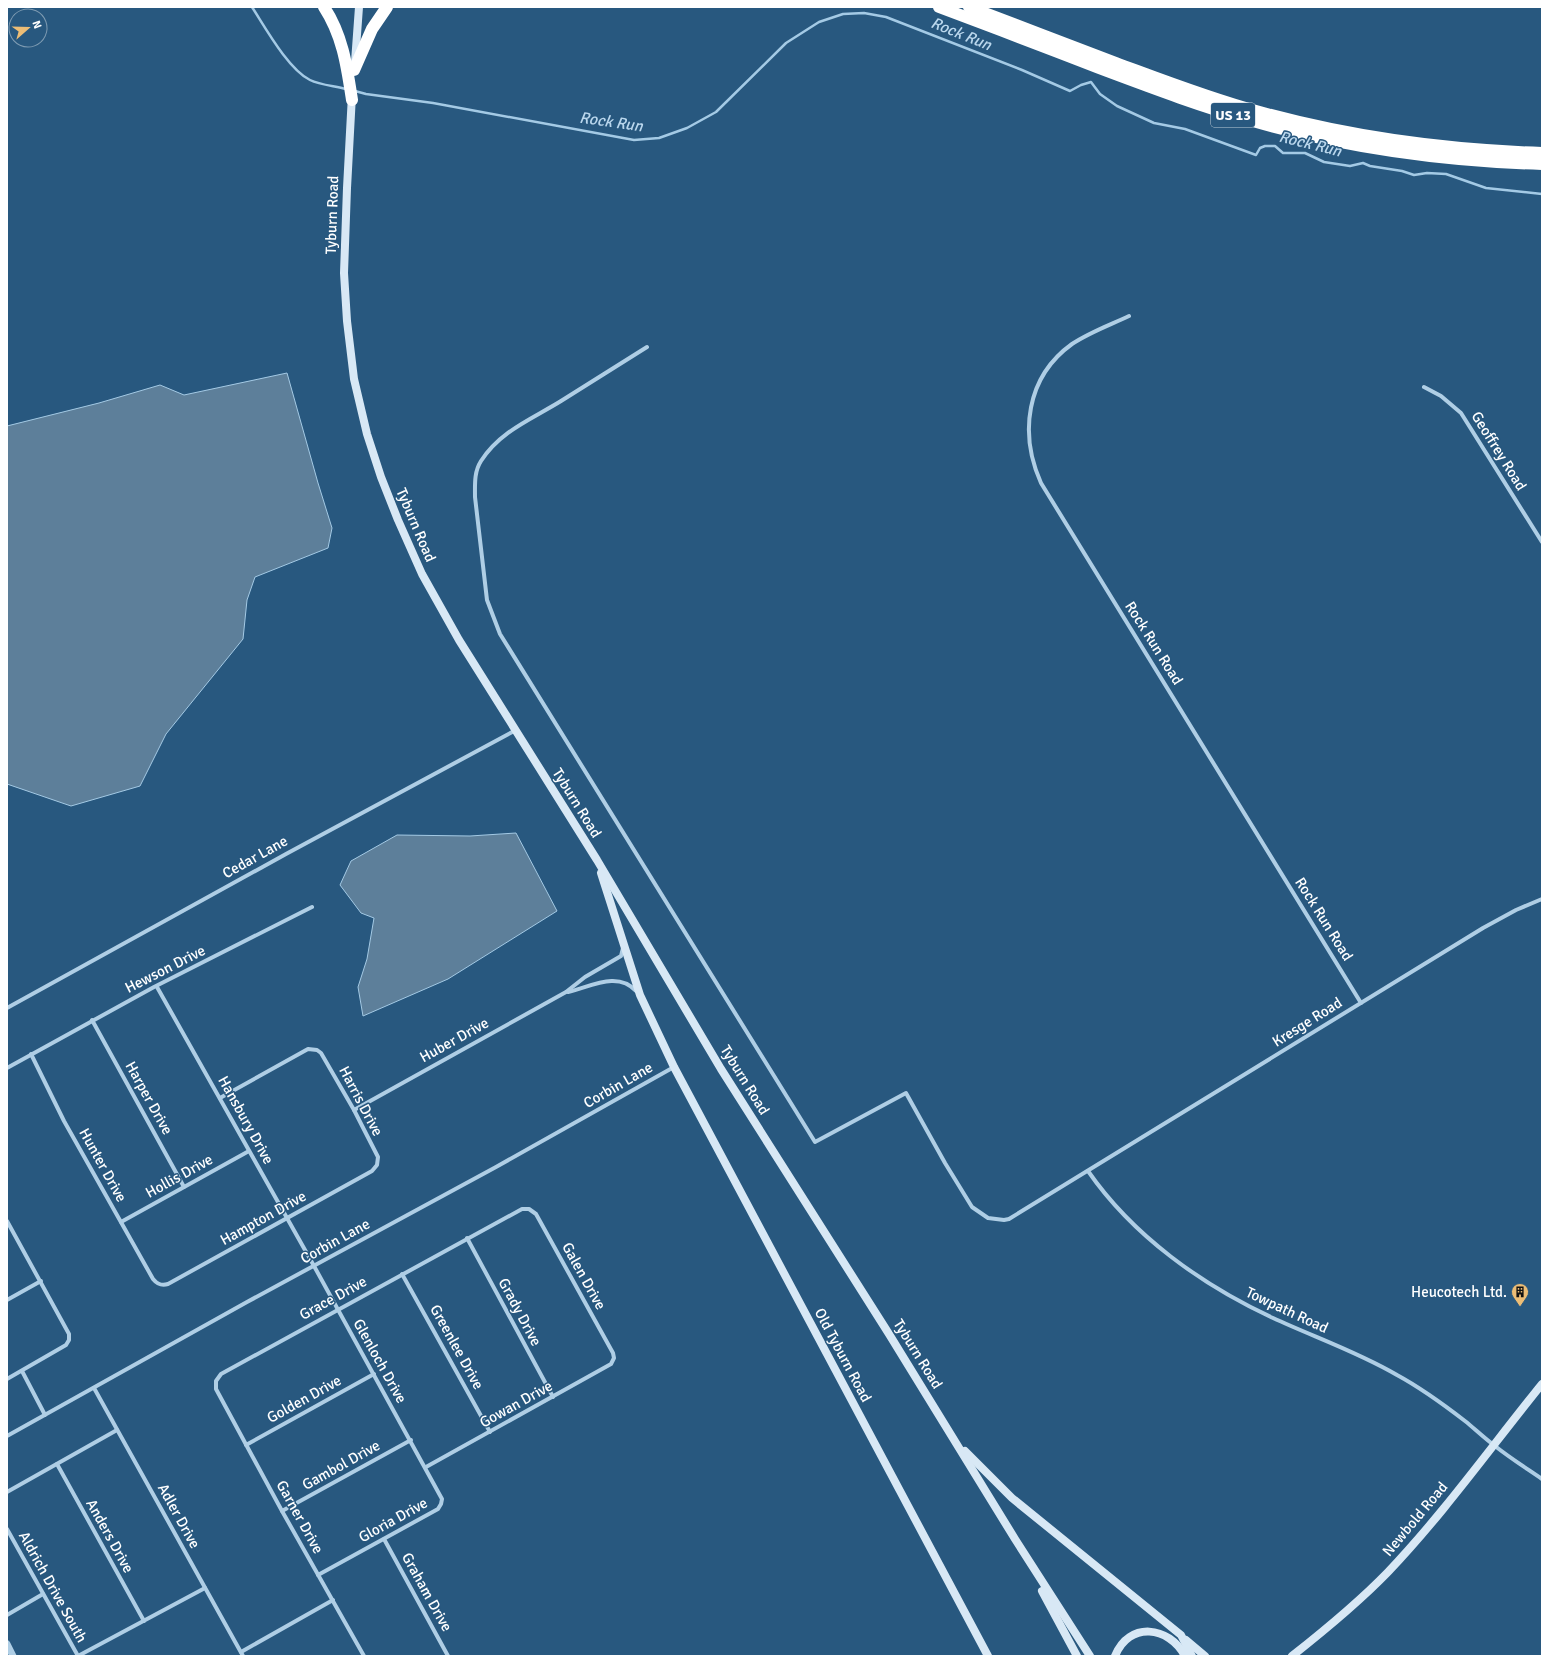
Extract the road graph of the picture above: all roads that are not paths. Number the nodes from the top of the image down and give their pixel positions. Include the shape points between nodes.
1 (324, 7) edge
2 (359, 7) edge
3 (387, 7) edge
4 (939, 7) edge
5 (969, 7) edge
6 (350, 70) junction
7 (352, 100) joint
8 (1542, 153) edge
9 (1542, 164) edge
10 (1130, 316) dead end
11 (646, 347) dead end
12 (1424, 386) dead end
13 (1542, 542) edge
14 (516, 730) junction
15 (597, 860) junction
16 (1542, 899) edge
17 (312, 907) dead end
18 (623, 944) junction
19 (157, 987) junction
20 (566, 992) junction
21 (640, 995) junction
22 (1361, 1003) junction
23 (7, 1008) edge
24 (92, 1020) junction
25 (31, 1054) junction
26 (674, 1067) junction
27 (7, 1068) edge
28 (220, 1098) junction
29 (354, 1110) junction
30 (249, 1151) junction
31 (377, 1165) joint
32 (1088, 1172) junction
33 (184, 1187) junction
34 (529, 1209) joint
35 (287, 1218) junction
36 (7, 1221) edge
37 (121, 1222) junction
38 (467, 1238) junction
39 (314, 1266) junction
40 (402, 1274) junction
41 (41, 1281) junction
42 (158, 1284) joint
43 (7, 1300) edge
44 (338, 1309) junction
45 (614, 1358) joint
46 (22, 1371) junction
47 (374, 1374) junction
48 (7, 1379) edge
49 (1542, 1384) edge
50 (94, 1388) junction
51 (553, 1396) junction
52 (45, 1415) junction
53 (117, 1430) junction
54 (490, 1432) junction
55 (952, 1435) junction
56 (7, 1436) edge
57 (411, 1440) junction
58 (246, 1445) junction
59 (1494, 1445) junction
60 (57, 1464) junction
61 (426, 1467) junction
62 (1542, 1479) edge
63 (7, 1492) edge
64 (282, 1511) junction
65 (7, 1529) edge
66 (384, 1539) junction
67 (1015, 1539) junction
68 (318, 1575) junction
69 (205, 1588) junction
70 (42, 1594) junction
71 (332, 1600) junction
72 (7, 1615) edge
73 (144, 1621) junction
74 (1181, 1635) junction
75 (7, 1644) edge
76 (241, 1652) junction
77 (13, 1656) edge
78 (78, 1656) edge
79 (243, 1656) edge
80 (364, 1656) edge
81 (448, 1656) edge
82 (988, 1656) edge
83 (1078, 1656) edge
84 (1090, 1656) edge
85 (1115, 1656) edge
86 (1185, 1656) edge
87 (1192, 1656) edge
88 (1205, 1656) edge
89 (1292, 1656) edge

1 - 6 highway via 338,35
2 - 6 main road
3 - 6 highway
4 - 9 highway, US 13 via 1183,99 1281,129 1360,146 1425,156
5 - 8 highway, US 13 via 1179,87 1284,119 1397,142
6 - 7 highway
7 - 14 main road, Tyburn Road via 344,273 354,379 367,434 381,477 422,574 459,640
10 - 22 street, Rock Run Road via 1077,341 1059,356 1046,372 1036,391 1028,417 1029,448 1034,466 1041,483
11 - 32 street, Kresge Road via 509,432 493,445 479,465 475,478 478,530 488,600 500,634 815,1142 906,1093 970,1203 988,1218 1009,1219
12 - 13 street, Geoffrey Road via 1461,413
14 - 15 main road, Tyburn Road
14 - 23 street, Cedar Lane
15 - 18 main road, Old Tyburn Road
15 - 55 main road, Tyburn Road via 721,1068
16 - 22 street, Kresge Road via 1485,926
17 - 19 street, Hewson Drive
18 - 20 street, Huber Drive via 621,956 584,977
18 - 21 main road, Old Tyburn Road
19 - 24 street, Hewson Drive
19 - 28 street, Hansbury Drive
20 - 21 street, Huber Drive via 616,980 628,984
20 - 29 street, Huber Drive
21 - 26 main road, Old Tyburn Road
22 - 32 street, Kresge Road
24 - 25 street, Hewson Drive
24 - 33 street, Harper Drive
25 - 27 street, Hewson Drive
25 - 37 street, Hunter Drive via 64,1121
26 - 39 street, Corbin Lane
26 - 82 main road, Old Tyburn Road
28 - 29 street, Harris Drive via 308,1049 321,1053
28 - 30 street, Hansbury Drive
29 - 31 street, Harris Drive via 378,1157
30 - 33 street, Hollis Drive
30 - 35 street, Hansbury Drive
31 - 35 street, Hampton Drive via 372,1171
32 - 59 street, Towpath Road via 1105,1195 1132,1223 1162,1249 1208,1282 1272,1317 1355,1353 1398,1375 1465,1421
33 - 37 street, Hollis Drive
34 - 38 street, Grace Drive via 522,1208
34 - 45 street, Galen Drive via 536,1214
35 - 39 street, Hansbury Drive
35 - 42 street, Hampton Drive via 168,1284
36 - 41 street
37 - 42 street, Hunter Drive
38 - 40 street, Grace Drive
38 - 51 street, Grady Drive
39 - 44 street, Glenloch Drive
39 - 50 street, Corbin Lane
40 - 44 street, Grace Drive
40 - 54 street, Greenlee Drive
41 - 43 street
41 - 46 street via 69,1334 69,1340 66,1345
44 - 47 street, Glenloch Drive
44 - 58 street, Grace Drive via 217,1377 216,1389
45 - 51 street, Gowan Drive via 611,1364
46 - 48 street
46 - 52 street
47 - 57 street, Glenloch Drive
47 - 58 street, Golden Drive
49 - 59 main road, Newbold Road
50 - 52 street, Corbin Lane
50 - 53 street, Adler Drive
51 - 54 street, Gowan Drive
52 - 56 street, Corbin Lane
53 - 60 street
53 - 69 street, Adler Drive
54 - 61 street, Gowan Drive
55 - 67 main road, Tyburn Road
55 - 74 main road via 988,1476 1012,1498
57 - 61 street, Glenloch Drive
57 - 64 street, Gambol Drive
58 - 64 street, Garner Drive
59 - 62 street, Towpath Road
59 - 89 main road, Newbold Road via 1416,1542 1357,1602
60 - 63 street
60 - 73 street, Anders Drive
61 - 66 street, Gloria Drive via 442,1496 441,1504 438,1509
64 - 68 street, Garner Drive
65 - 70 street, Aldrich Drive South
66 - 68 street, Gloria Drive
66 - 81 street, Graham Drive
67 - 83 main road, Tyburn Road
67 - 84 main road, Tyburn Road
68 - 71 street, Garner Drive
69 - 73 street
69 - 76 street, Adler Drive
70 - 72 street
70 - 78 street, Aldrich Drive South
71 - 76 street
71 - 80 street, Garner Drive
73 - 78 street
74 - 87 main road
74 - 88 main road
75 - 77 street
76 - 79 street, Adler Drive
85 - 86 main road via 1120,1645 1126,1640 1134,1634 1148,1631 1163,1634 1172,1640

